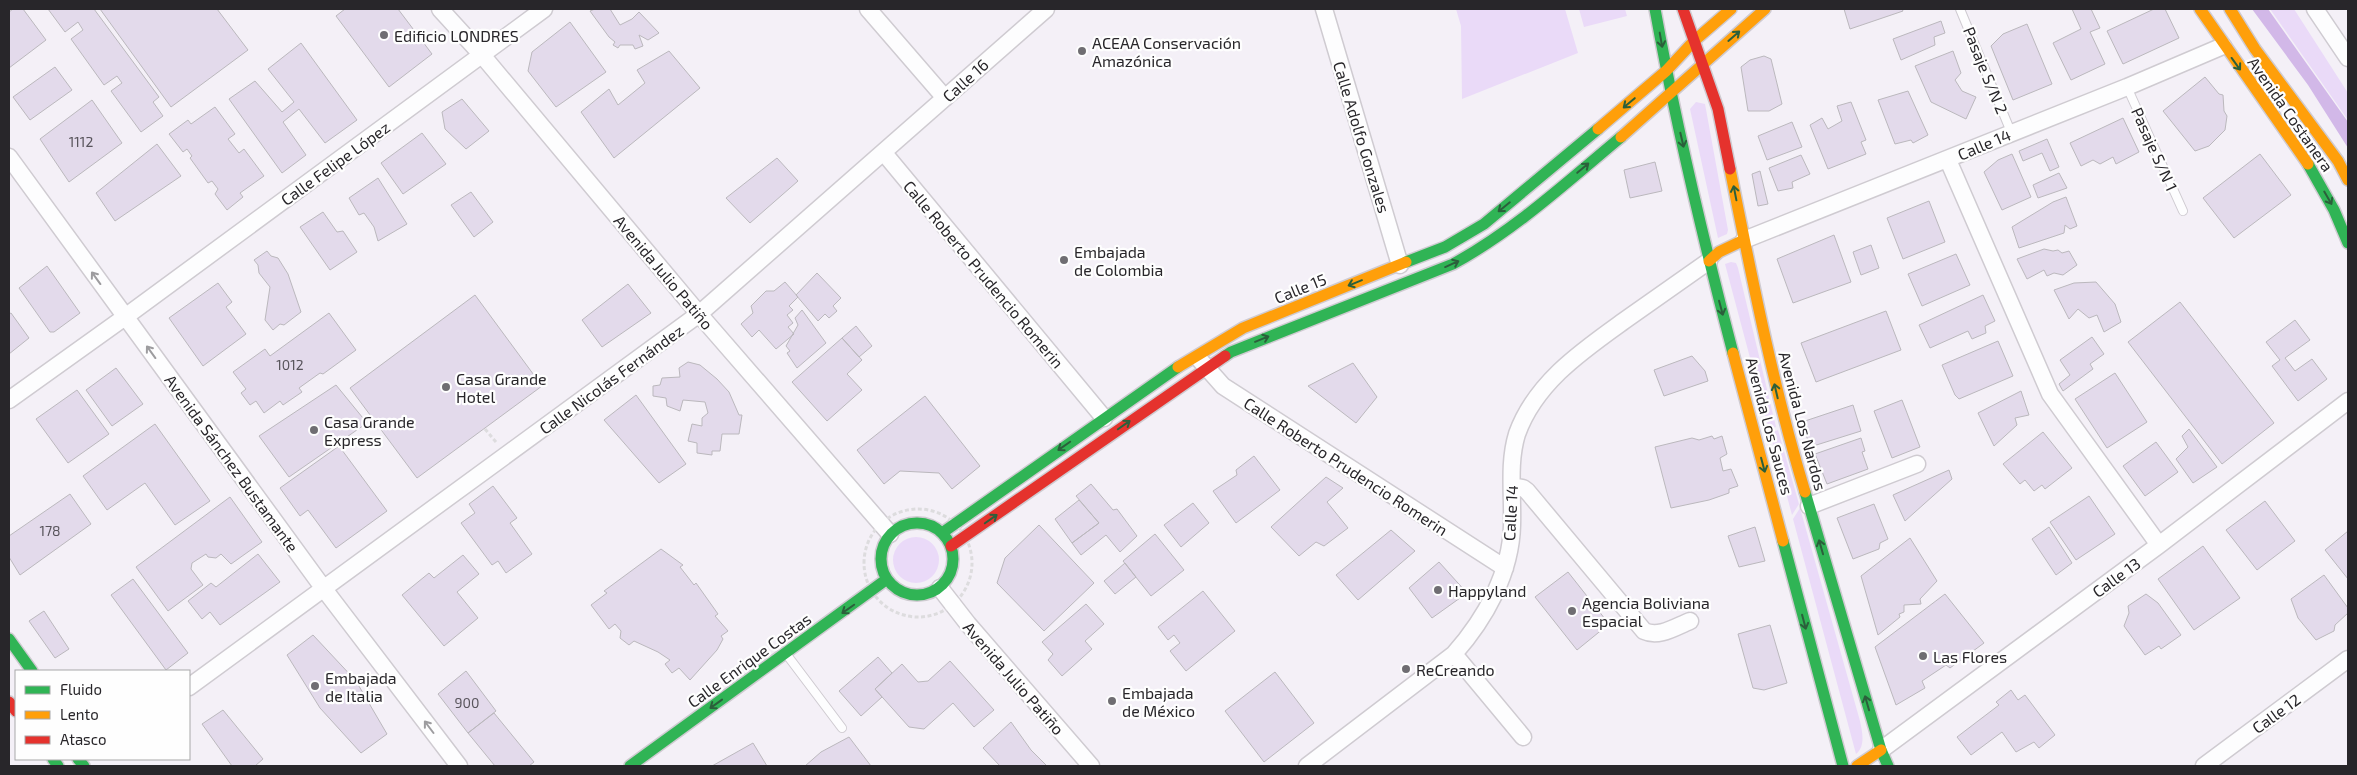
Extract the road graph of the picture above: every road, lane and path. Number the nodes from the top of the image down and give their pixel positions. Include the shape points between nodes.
1 (440, 9) edge
2 (544, 9) edge
3 (868, 9) edge
4 (1046, 9) edge
5 (1324, 9) edge
6 (1655, 9) edge
7 (1683, 9) edge
8 (1731, 9) edge
9 (1766, 9) edge
10 (1960, 9) edge
11 (2200, 9) edge
12 (2230, 9) edge
13 (2315, 9) edge
14 (1694, 40) junction
15 (2223, 46) junction
16 (482, 55) junction
17 (2348, 58) edge
18 (1702, 64) junction
19 (1666, 71) junction
20 (2127, 87) junction
21 (1671, 93) junction
22 (945, 98) junction
23 (2011, 132) junction
24 (884, 153) junction
25 (9, 157) edge
26 (1948, 160) junction
27 (2348, 180) edge
28 (2182, 211) dead end
29 (1744, 240) junction
30 (2348, 243) edge
31 (1709, 260) junction
32 (1400, 265) junction
33 (1406, 282) junction
34 (699, 314) junction
35 (125, 317) junction
36 (1196, 355) junction
37 (1206, 368) junction
38 (9, 400) edge
39 (2348, 401) edge
40 (1104, 418) junction
41 (485, 429) dead end
42 (491, 436) dead end
43 (1917, 464) dead end
44 (1512, 486) junction
45 (1809, 506) junction
46 (955, 524) junction
47 (886, 529) junction
48 (942, 534) junction
49 (965, 537) junction
50 (2159, 545) junction
51 (951, 546) junction
52 (1505, 568) junction
53 (887, 579) junction
54 (940, 588) junction
55 (324, 589) junction
56 (897, 590) junction
57 (871, 592) junction
58 (885, 598) dead end
59 (952, 605) junction
60 (1690, 621) dead end
61 (9, 639) edge
62 (786, 653) junction
63 (1454, 654) junction
64 (2348, 659) edge
65 (797, 660) junction
66 (31, 670) edge
67 (781, 673) dead end
68 (190, 686) edge
69 (842, 728) dead end
70 (1523, 737) dead end
71 (1880, 750) junction
72 (459, 766) edge
73 (630, 766) edge
74 (1091, 766) edge
75 (1307, 766) edge
76 (1843, 766) edge
77 (1857, 766) edge
78 (1888, 766) edge
79 (2204, 766) edge

1 - 16 street, Avenida Julio Patiño
2 - 16 street, Calle Felipe López
3 - 22 street
4 - 22 street, Calle 16
5 - 32 street, Calle Adolfo Gonzales
6 -> 19 street
7 - 14 street, Avenida Los Nardos
8 - 14 street
18 -> 9 street
10 - 23 lane, Pasaje S/N 2
11 - 15 street, Avenida Costanera
12 - 27 street, Avenida Costanera via 2255,49 2338,161
13 - 17 street
14 - 18 street, Avenida Los Nardos
14 - 19 street, Calle 15
15 - 20 street, Calle 14
15 -> 30 street, Avenida Costanera via 2303,156 2331,201
16 - 34 street, Avenida Julio Patiño
16 - 35 street, Calle Felipe López
18 - 21 street, Calle 15
29 -> 18 street, Avenida Los Nardos via 1718,109
19 - 21 street, Avenida Los Sauces
19 -> 32 street, Calle 15 via 1484,224 1445,247
20 - 23 street, Calle 14
20 - 28 lane, Pasaje S/N 1
21 -> 31 street, Avenida Los Sauces
33 -> 21 street, Calle 15 via 1453,264 1496,239
22 - 24 street, Calle 16
23 - 26 street, Calle 14
24 - 34 street, Calle Nicolás Fernández
24 - 40 street, Calle Roberto Prudencio Romerin
35 -> 25 street, Avenida Sánchez Bustamante
26 - 29 street, Calle 14
26 - 50 street via 2050,394
29 - 31 street
45 -> 29 street, Avenida Los Nardos via 1782,415
31 - 44 street, Calle 14 via 1586,348 1551,379 1528,410 1517,434
31 -> 76 street, Avenida Los Sauces
32 - 33 street
32 -> 36 street, Calle 15 via 1243,328
37 -> 33 street, Calle 15 via 1232,352
34 - 47 street, Avenida Julio Patiño
34 - 55 street, Calle Nicolás Fernández
35 - 38 street, Calle Felipe López
55 -> 35 street, Avenida Sánchez Bustamante
36 - 37 street, Calle Roberto Prudencio Romerin
36 - 40 street, Calle 15
49 -> 37 street, Calle 15
37 - 52 street, Calle Roberto Prudencio Romerin via 1223,386
39 - 50 street, Calle 13
40 -> 46 street, Calle 15
41 - 42 path
43 - 45 street
44 - 52 street, Calle 14 via 1512,528
44 - 60 street via 1528,491 1644,630 1651,634 1660,633
71 -> 45 street, Avenida Los Nardos
46 - 47 path via 940,514 921,509 902,511
46 - 48 street, Calle 15
46 - 49 path
47 - 48 street via 921,523
47 - 53 street via 881,560
47 - 57 path via 870,536 863,561
48 - 51 street
49 - 51 street, Calle 15
49 - 59 path via 972,557 971,573 966,588
50 - 71 street, Calle 13
51 - 54 street via 951,570
52 - 63 street, Calle 14 via 1474,632
53 - 56 street
53 - 57 street, Calle Enrique Costas
54 - 56 street via 918,595
54 - 59 street, Avenida Julio Patiño
55 - 68 street, Calle Nicolás Fernández
72 -> 55 street, Avenida Sánchez Bustamante
56 - 58 street
57 - 59 path via 895,613 910,617 926,617
57 -> 62 street, Calle Enrique Costas
59 - 74 street, Avenida Julio Patiño
61 - 66 street
62 - 65 lane
62 -> 73 street, Calle Enrique Costas
63 - 70 street
63 - 75 street, Calle 14
64 - 79 street, Calle 12
65 - 67 street, Calle Enrique Costas
65 - 69 lane
71 - 77 street
71 - 78 street, Avenida Los Nardos

